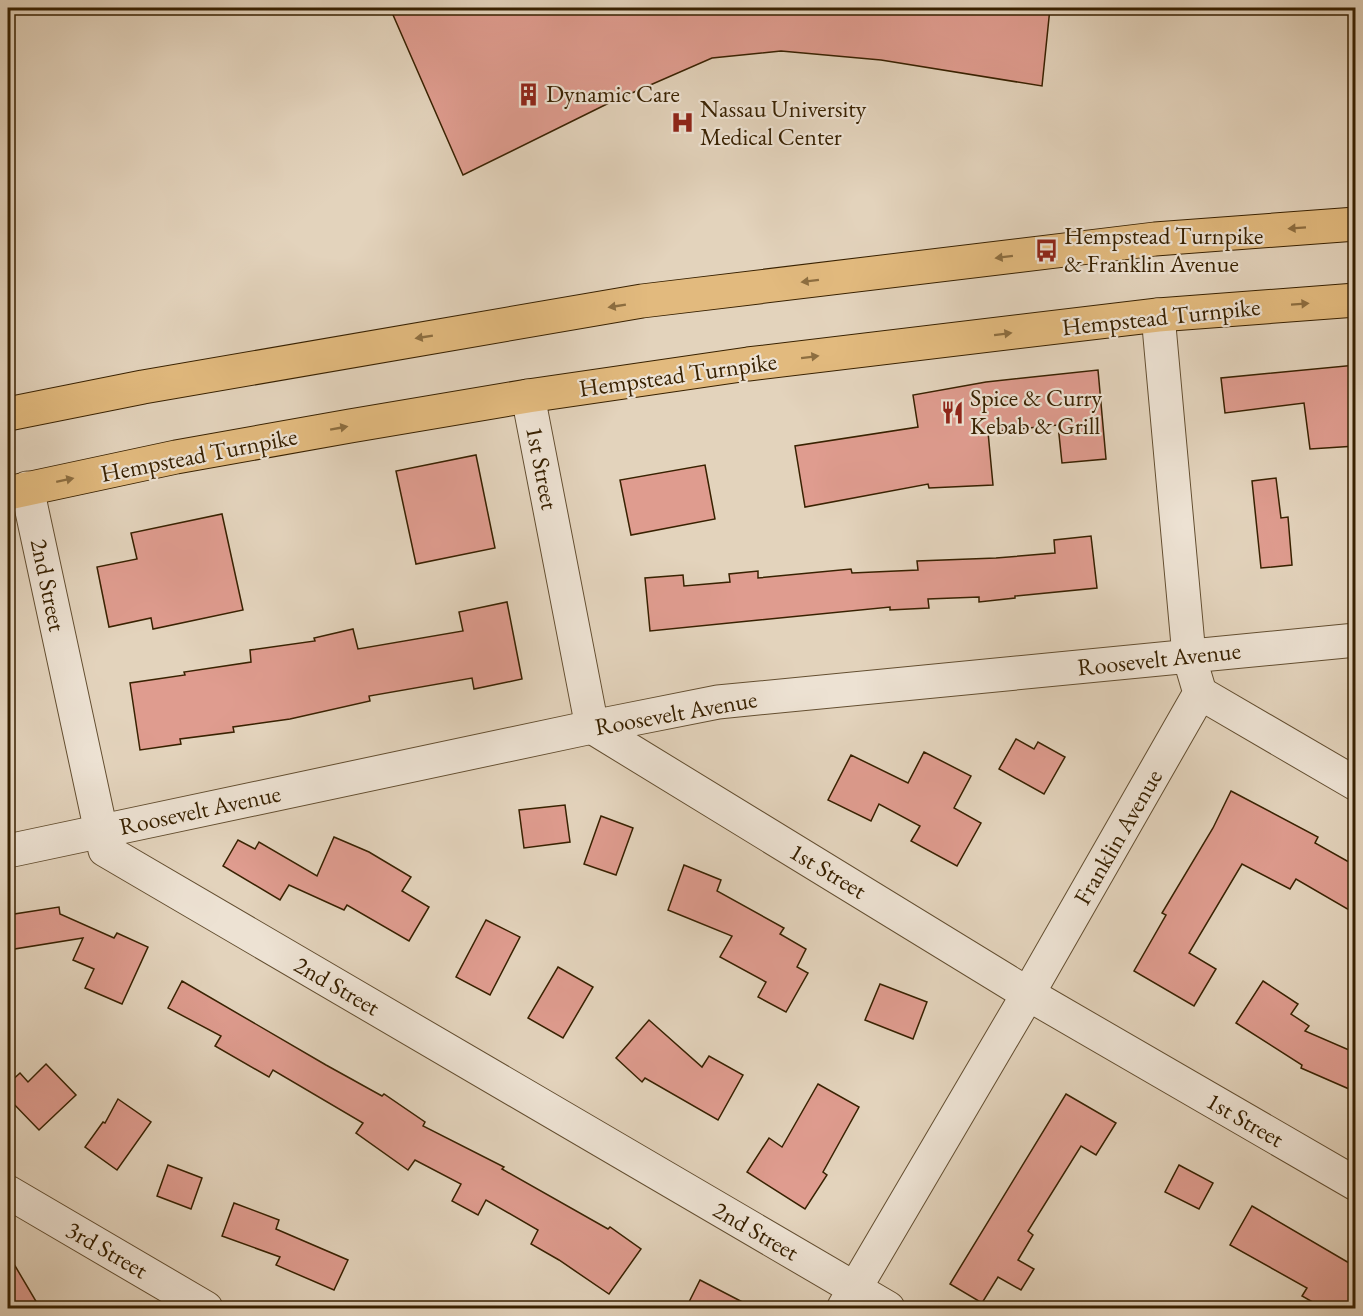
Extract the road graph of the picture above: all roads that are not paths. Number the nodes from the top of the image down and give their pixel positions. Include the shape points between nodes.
1 (1356, 224) edge
2 (1356, 300) edge
3 (1158, 315) junction
4 (528, 396) junction
5 (8, 414) edge
6 (17, 491) edge
7 (1356, 640) edge
8 (1189, 656) junction
9 (1200, 693) junction
10 (592, 727) junction
11 (1356, 784) edge
12 (101, 831) junction
13 (8, 851) edge
14 (1028, 994) junction
15 (1356, 1184) edge
16 (8, 1192) edge
17 (848, 1299) edge
18 (206, 1308) edge
19 (888, 1308) edge

1 -> 5 main road via 1155,239 642,302 190,378
3 -> 2 main road, Hempstead Turnpike
4 -> 3 main road, Hempstead Turnpike via 748,364
3 - 8 street
6 -> 4 main road, Hempstead Turnpike via 176,457
4 - 10 street, 1st Street
6 - 12 street, 2nd Street
7 - 8 street, Roosevelt Avenue
8 - 9 street
8 - 10 street, Roosevelt Avenue via 718,702
9 - 11 street
9 - 14 street, Franklin Avenue
10 - 12 street, Roosevelt Avenue
10 - 14 street, 1st Street
12 - 13 street, Roosevelt Avenue
12 - 17 street, 2nd Street via 105,850
14 - 15 street, 1st Street
14 - 17 street, Franklin Avenue
16 - 18 street, 3rd Street
17 - 19 street, 2nd Street

